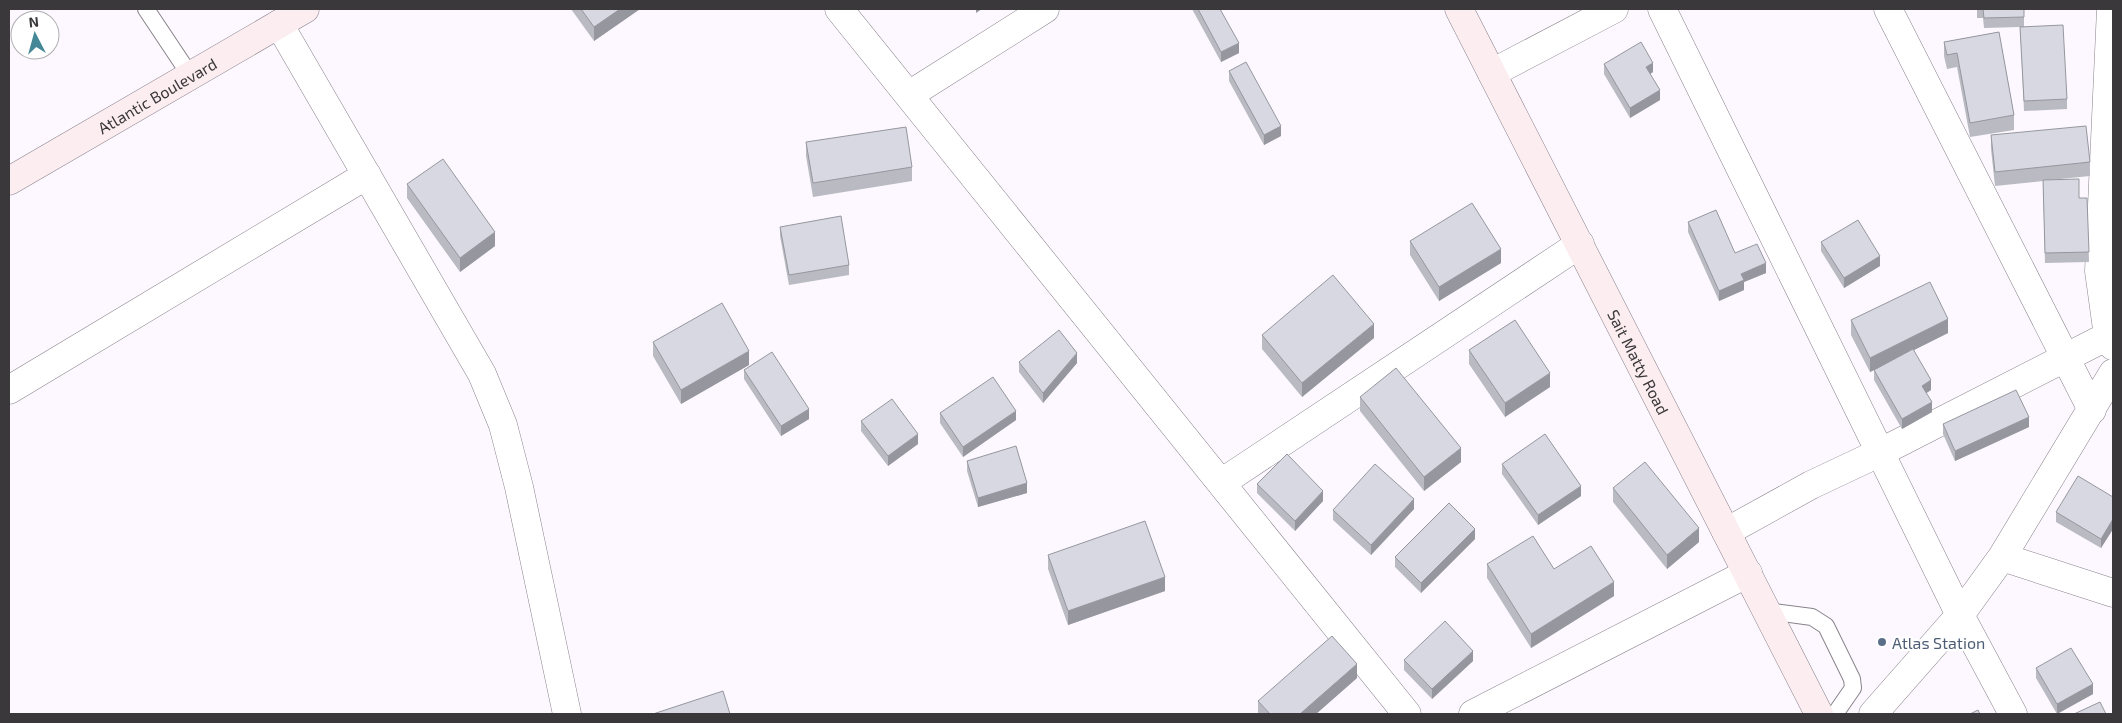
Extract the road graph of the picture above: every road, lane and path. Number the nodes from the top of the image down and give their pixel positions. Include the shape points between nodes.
1 (146, 9) edge
2 (305, 9) edge
3 (839, 9) edge
4 (1045, 9) edge
5 (1459, 9) edge
6 (1614, 9) edge
7 (1662, 9) edge
8 (1888, 9) edge
9 (2111, 9) edge
10 (279, 24) junction
11 (1492, 73) junction
12 (190, 75) junction
13 (909, 95) junction
14 (368, 174) junction
15 (9, 181) edge
16 (1580, 244) junction
17 (2111, 341) edge
18 (2065, 357) junction
19 (2113, 373) edge
20 (9, 390) edge
21 (2092, 410) junction
22 (1882, 452) junction
23 (1221, 483) junction
24 (1726, 532) junction
25 (2002, 557) junction
26 (1748, 573) junction
27 (2113, 593) edge
28 (1767, 611) junction
29 (1960, 615) junction
30 (567, 714) edge
31 (1406, 714) edge
32 (1473, 714) edge
33 (1819, 714) edge
34 (1835, 714) edge
35 (1873, 714) edge
36 (2013, 714) edge

1 - 12 lane
2 - 10 street, Atlantic Boulevard
3 - 13 street
4 - 13 street
5 - 11 street, Sait Matty Road
6 - 11 street
7 - 22 street
8 - 18 street
9 - 17 street via 2100,271
10 - 12 street, Atlantic Boulevard
10 - 14 street
11 - 16 street, Sait Matty Road
12 - 15 street, Atlantic Boulevard
13 - 23 street
14 - 20 street
14 - 30 street via 482,374 503,425
16 - 23 street
16 - 24 street, Sait Matty Road
17 - 18 street
18 - 21 street
18 - 22 street
19 - 21 street
21 - 25 street
22 - 24 street via 1811,485
22 - 29 street
23 - 31 street
24 - 26 street, Sait Matty Road
25 - 27 street
25 - 29 street
26 - 28 street, Sait Matty Road
26 - 32 street
28 - 33 street, Sait Matty Road
28 - 34 lane via 1812,617 1826,626 1852,678 1853,688
29 - 35 street
29 - 36 street

